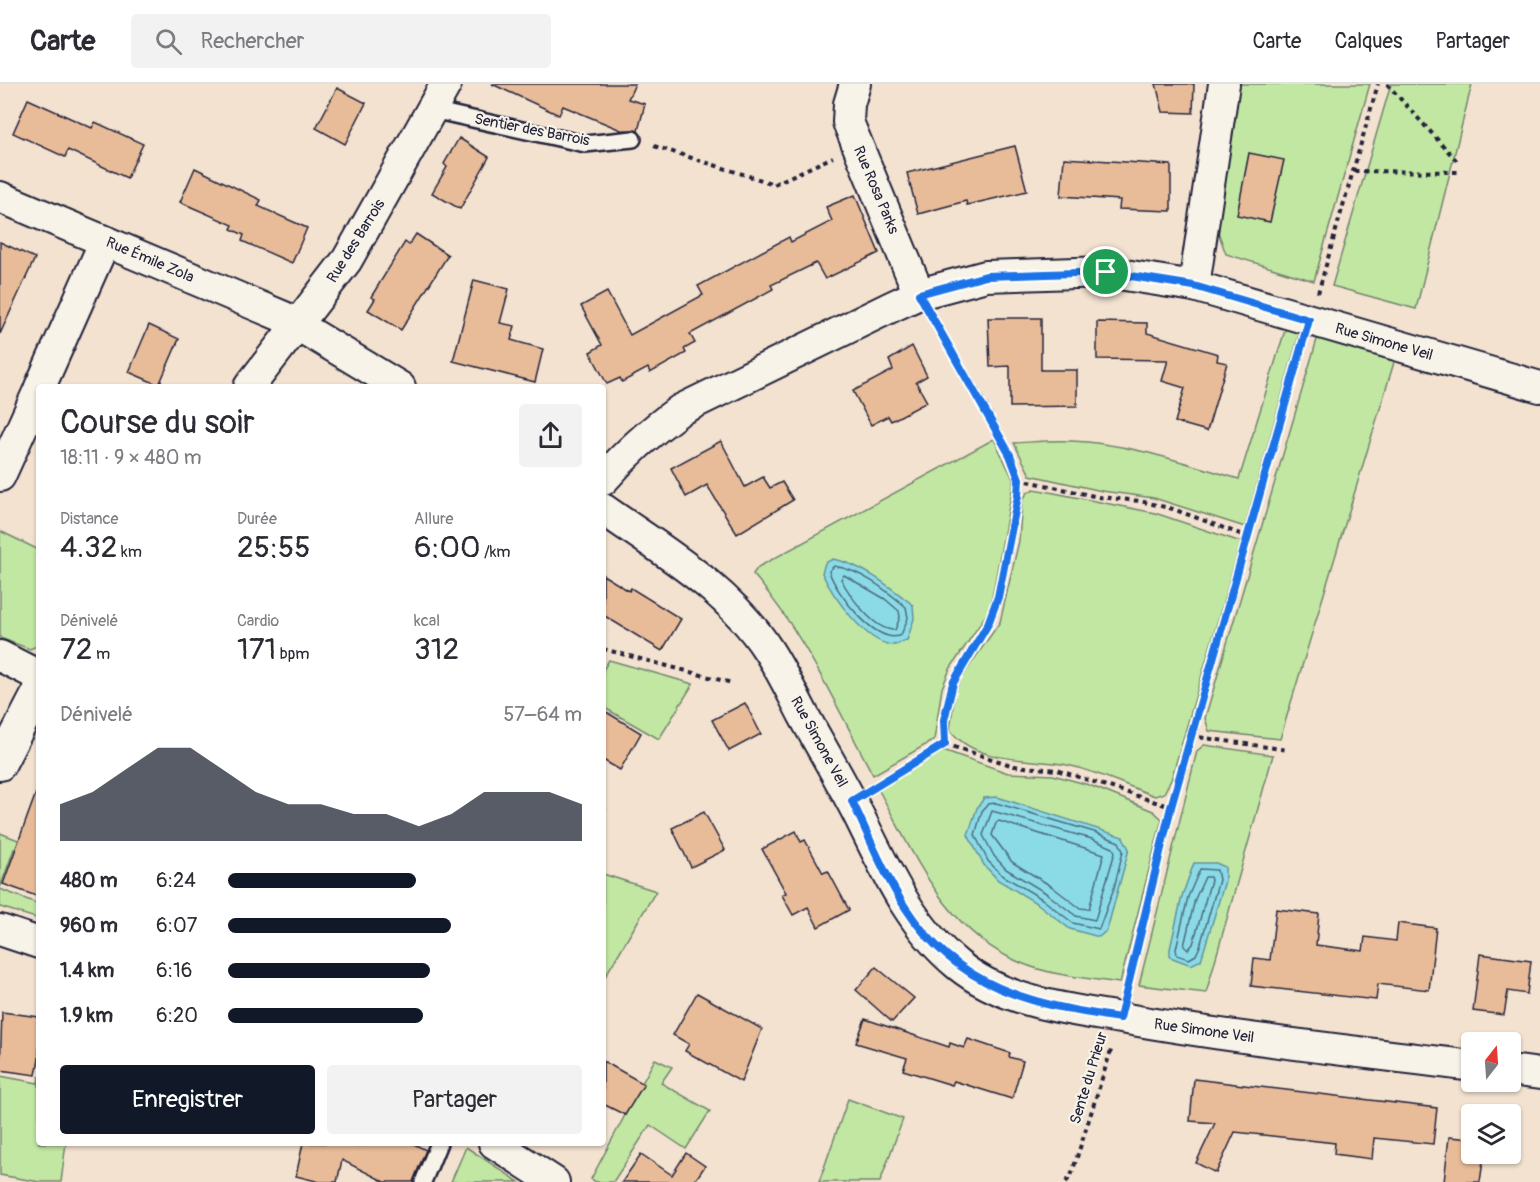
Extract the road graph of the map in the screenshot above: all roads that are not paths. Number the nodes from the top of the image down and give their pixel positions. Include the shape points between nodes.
1 (855, 84) edge
2 (1224, 84) edge
3 (441, 91) edge
4 (633, 139) road end
5 (0, 197) edge
6 (105, 242) junction
7 (1194, 286) junction
8 (919, 294) junction
9 (298, 325) junction
10 (42, 384) edge
11 (251, 384) edge
12 (395, 384) edge
13 (1540, 387) edge
14 (36, 397) edge
15 (0, 476) edge
16 (606, 477) edge
17 (606, 511) edge
18 (0, 656) edge
19 (36, 674) edge
20 (36, 696) edge
21 (0, 765) edge
22 (0, 930) edge
23 (36, 942) edge
24 (1461, 1065) edge
25 (1521, 1071) edge
26 (1540, 1074) edge
27 (438, 1146) edge
28 (499, 1146) edge
29 (423, 1182) edge
30 (554, 1182) edge

1 - 8 street, Rue Rosa Parks via 848,122
2 - 7 street
3 - 4 lane, Sentier des Barrois via 585,144
3 - 9 street, Rue des Barrois via 347,260
5 - 6 street, Rue Émile Zola
6 - 9 street, Rue Émile Zola
6 - 10 street
7 - 8 street, Rue Simone Veil via 1095,273 986,276
7 - 13 street, Rue Simone Veil
8 - 16 street, Rue Simone Veil via 680,410 633,447
9 - 11 street, Rue des Barrois
9 - 12 street
14 - 15 street
17 - 24 street, Rue Simone Veil via 673,558 746,620 768,650 852,801 904,906 925,934 960,967 1000,990 1060,1008 1192,1032
18 - 19 street
20 - 21 street
22 - 23 street
25 - 26 street
27 - 29 lane
28 - 30 street

